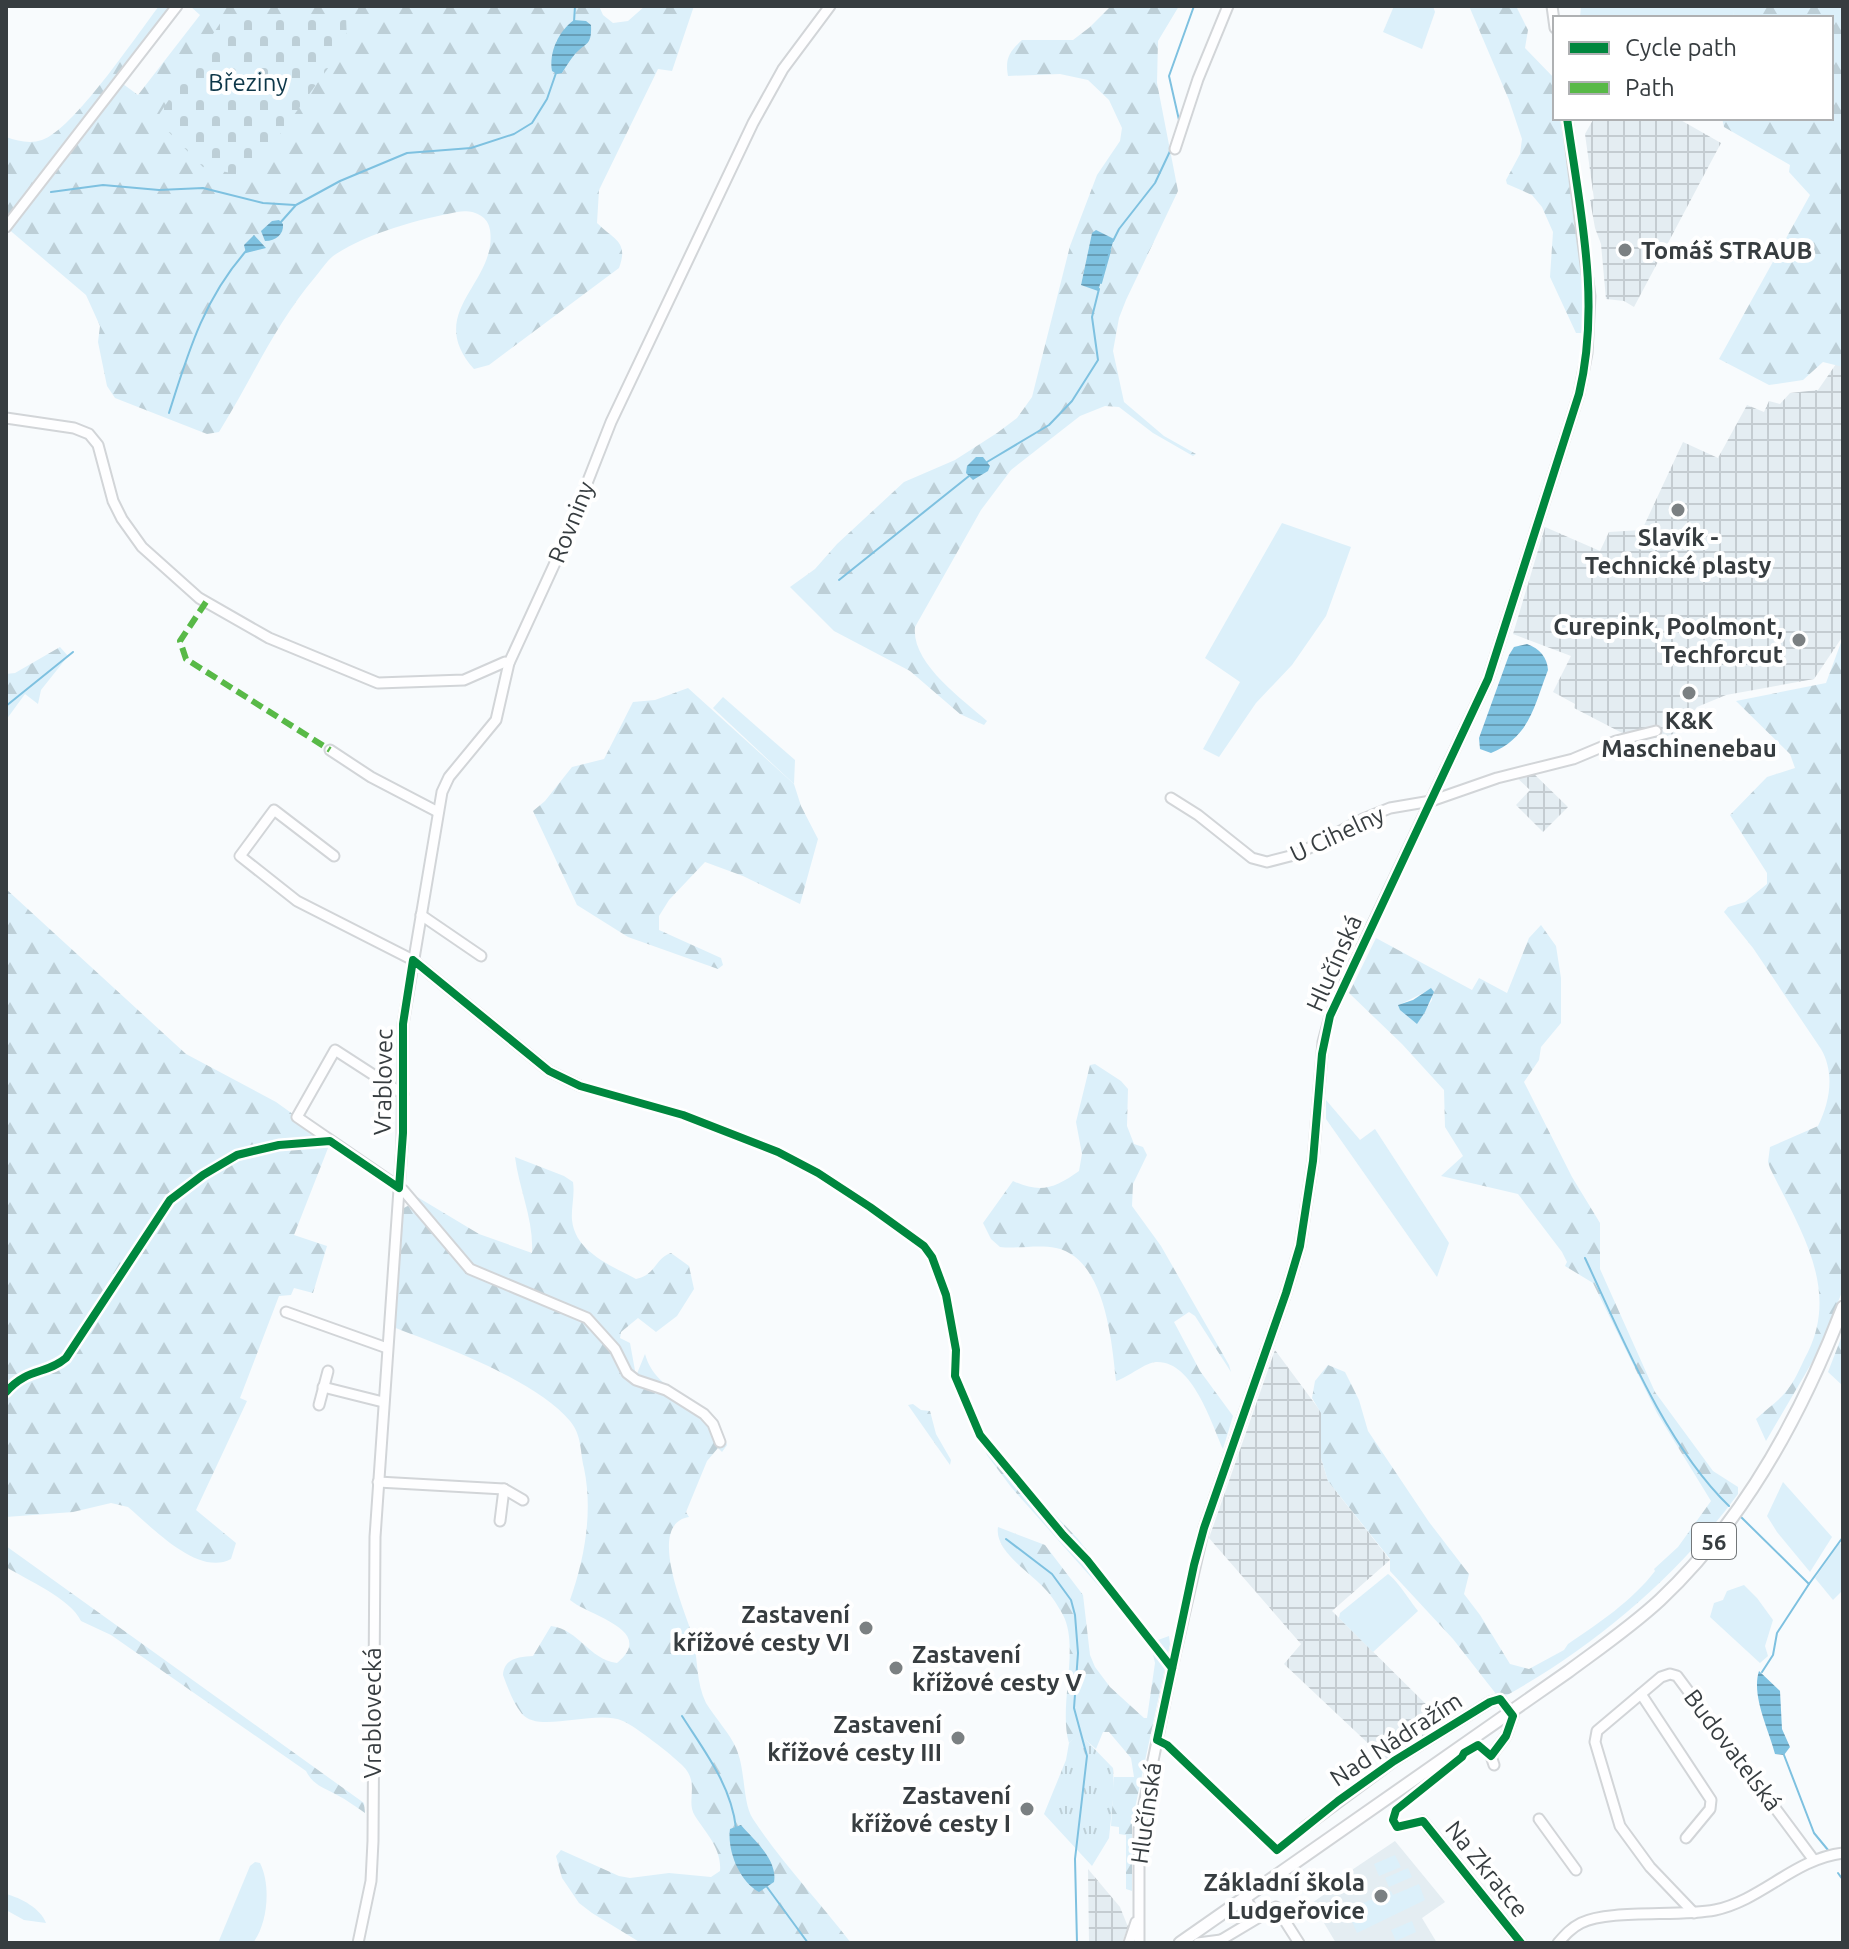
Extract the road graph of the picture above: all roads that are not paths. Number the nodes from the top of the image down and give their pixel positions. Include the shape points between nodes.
1 (177, 6) edge
2 (830, 6) edge
3 (1228, 6) edge
4 (1567, 120) edge
5 (1175, 149) dead end
6 (6, 227) edge
7 (6, 418) edge
8 (509, 663) junction
9 (1656, 731) dead end
10 (330, 750) dead end
11 (1171, 798) dead end
12 (1431, 801) junction
13 (438, 812) junction
14 (334, 856) dead end
15 (421, 915) junction
16 (481, 956) dead end
17 (413, 960) junction
18 (580, 1086) dead end
19 (403, 1094) junction
20 (399, 1188) junction
21 (1843, 1307) edge
22 (286, 1312) dead end
23 (387, 1348) junction
24 (328, 1371) dead end
25 (323, 1387) junction
26 (383, 1402) junction
27 (319, 1405) dead end
28 (720, 1442) dead end
29 (378, 1482) junction
30 (504, 1489) junction
31 (523, 1500) dead end
32 (500, 1521) dead end
33 (1641, 1694) junction
34 (1510, 1712) junction
35 (1493, 1760) dead end
36 (1539, 1819) dead end
37 (1423, 1821) dead end
38 (1305, 1827) dead end
39 (1686, 1838) dead end
40 (1843, 1853) edge
41 (1813, 1859) junction
42 (1574, 1868) dead end
43 (1245, 1897) junction
44 (1694, 1913) junction
45 (1138, 1915) junction
46 (1256, 1917) junction
47 (1218, 1941) edge
48 (358, 1943) edge
49 (1129, 1943) edge
50 (1139, 1943) edge
51 (1180, 1943) edge
52 (1198, 1943) edge
53 (1299, 1943) edge
54 (1521, 1943) edge
55 (1558, 1943) edge

1 - 6 street
2 - 8 street, Rovniny via 772,87 700,232 611,422
3 - 5 street
4 - 12 street, Hlučínská via 1588,268 1590,325 1579,394 1491,669
7 - 8 street via 89,434 98,445 113,501 148,553 206,602 290,648 373,682 464,680
8 - 13 street, Vrablovec via 496,720 449,777
9 - 12 street, U Cihelny
10 - 13 street
11 - 12 street, U Cihelny via 1252,858 1267,862 1298,854 1377,813
12 - 45 street, Hlučínská via 1326,1029 1300,1246 1194,1565 1143,1805
13 - 15 street, Vrablovec
14 - 17 street via 274,810 240,856 297,901
15 - 16 street
15 - 17 street, Vrablovec
17 - 18 street via 549,1071
17 - 19 street, Vrablovec via 403,1024
19 - 20 street, Vrablovec
19 - 20 street, Vrablovec via 335,1050 297,1117
20 - 23 street, Vrablovec
20 - 28 street, Vrablovec via 470,1269 587,1318 615,1349 627,1373 704,1414
21 - 34 main road, 56 via 1784,1435 1717,1538 1644,1614
22 - 23 street
23 - 26 street, Vrablovec
24 - 25 street
25 - 26 street
25 - 27 street
26 - 29 street, Vrablovec
29 - 30 street
29 - 48 street, Vrablovecká via 373,1841 371,1886
30 - 31 street
30 - 32 street
33 - 39 street, Budovatelská via 1711,1800 1708,1813
33 - 41 street, Budovatelská via 1661,1677 1677,1676
33 - 44 street, Budovatelská via 1597,1731 1595,1742 1620,1826
34 - 35 street via 1511,1727
34 - 38 street, Nad Nádražím via 1500,1699 1490,1702 1394,1761
34 - 43 main road, 56
36 - 42 street
37 - 54 street, Na Zkratce
40 - 41 street
41 - 44 street via 1736,1903
43 - 46 street
43 - 51 main road, 56
44 - 55 street via 1590,1919
45 - 49 street
45 - 50 street, Hlučínská
46 - 47 street
46 - 53 street via 1276,1907
47 - 52 street

